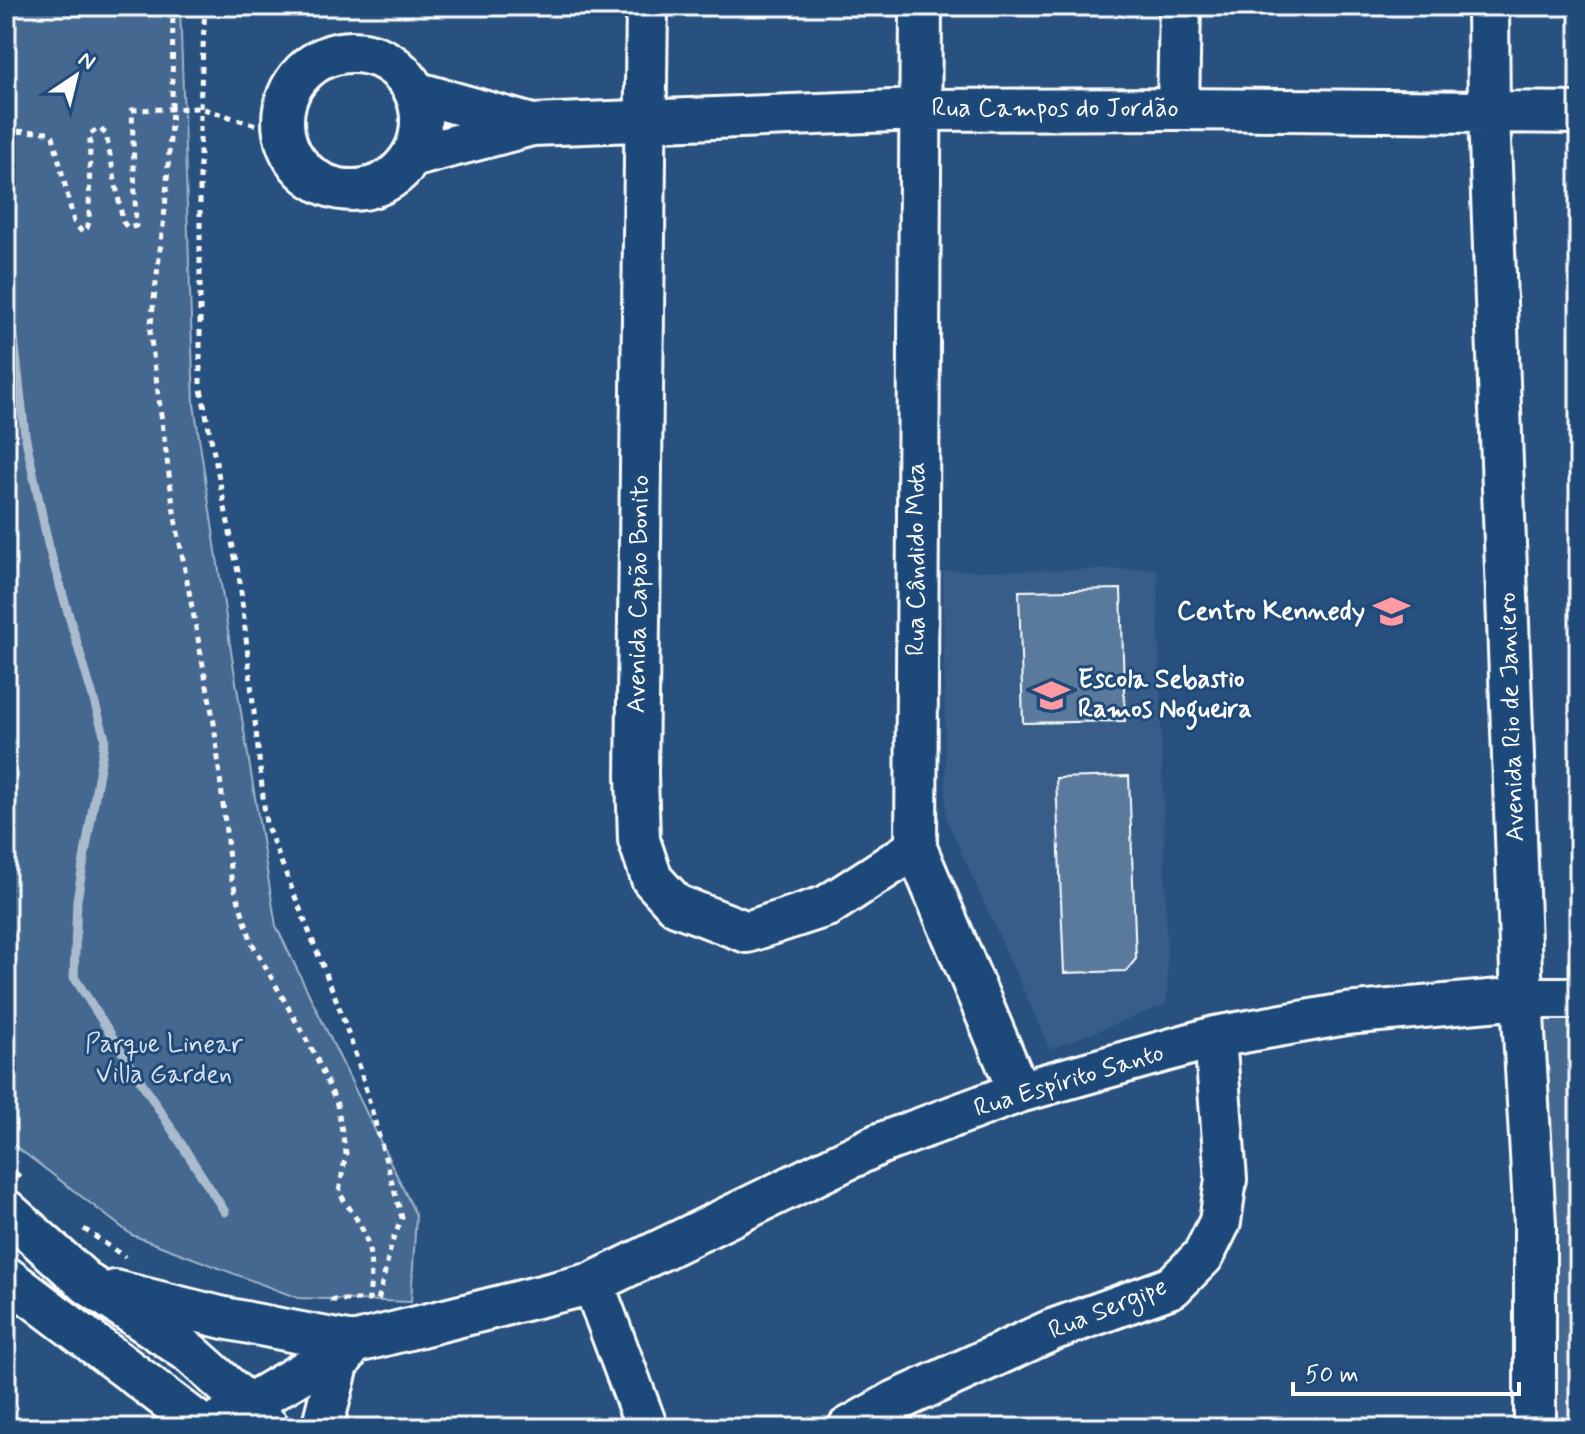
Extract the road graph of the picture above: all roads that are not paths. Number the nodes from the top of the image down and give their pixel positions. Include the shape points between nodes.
1 (647, 6) edge
2 (921, 6) edge
3 (1180, 6) edge
4 (1488, 6) edge
5 (415, 92) junction
6 (1178, 109) junction
7 (919, 110) junction
8 (1579, 113) edge
9 (1489, 114) junction
10 (646, 123) junction
11 (532, 125) junction
12 (411, 157) junction
13 (916, 848) junction
14 (1522, 998) junction
15 (1579, 998) edge
16 (1215, 1037) junction
17 (1019, 1092) junction
18 (17, 1196) edge
19 (6, 1277) edge
20 (593, 1283) junction
21 (88, 1284) junction
22 (353, 1343) junction
23 (259, 1416) edge
24 (207, 1428) edge
25 (322, 1428) edge
26 (647, 1428) edge
27 (848, 1428) edge
28 (1535, 1428) edge

1 - 10 street, Avenida Capão Bonito
2 - 7 street, Rua Cândido Mota
3 - 6 street
4 - 9 street, Avenida Rio de Janiero
5 - 11 street, Rua Campos do Jordão
5 - 12 street via 421,120
5 - 12 street via 385,60 364,52 342,52 303,71 283,110 283,133 292,156 307,174 328,186 375,186
6 - 7 street, Rua Campos do Jordão
6 - 9 street, Rua Campos do Jordão
7 - 10 street, Rua Campos do Jordão
7 - 13 street, Rua Cândido Mota
8 - 9 street, Rua Campos do Jordão
9 - 14 street, Avenida Rio de Janiero
10 - 11 street, Rua Campos do Jordão
10 - 13 street, Avenida Capão Bonito via 637,775 639,840 652,879 676,905 747,932 827,906
11 - 12 street, Rua Campos do Jordão
13 - 17 street, Rua Cândido Mota
14 - 15 street, Rua Espírito Santo
14 - 16 street, Rua Espírito Santo via 1346,1014
14 - 28 street, Avenida Rio de Janiero via 1535,1224
16 - 17 street, Rua Espírito Santo
16 - 27 street, Rua Sergipe via 1226,1179 1220,1222 1203,1256 1172,1287 1052,1330
17 - 20 street, Rua Espírito Santo via 879,1144
18 - 21 street
19 - 24 street
20 - 22 street, Rua Espírito Santo
20 - 26 street
21 - 22 street
21 - 23 street via 189,1352
22 - 23 street
22 - 25 street via 338,1365
23 - 24 street

